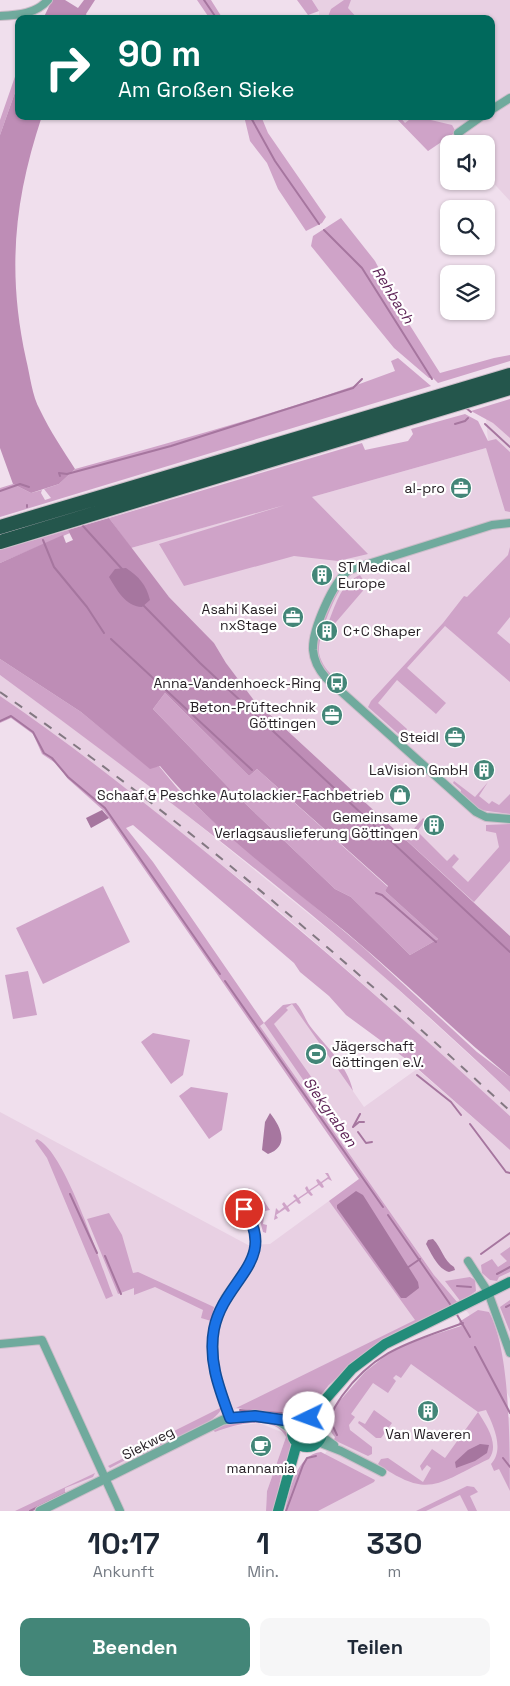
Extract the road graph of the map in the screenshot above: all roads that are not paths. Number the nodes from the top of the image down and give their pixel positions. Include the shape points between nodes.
1 (48, 0) edge
2 (0, 16) edge
3 (510, 98) edge
4 (495, 107) edge
5 (476, 120) edge
6 (458, 133) dead end
7 (510, 374) edge
8 (508, 389) edge
9 (510, 523) edge
10 (0, 527) edge
11 (0, 542) edge
12 (510, 819) edge
13 (236, 1197) dead end
14 (468, 1261) dead end
15 (510, 1282) edge
16 (510, 1288) edge
17 (489, 1295) junction
18 (0, 1344) edge
19 (510, 1353) edge
20 (230, 1418) junction
21 (314, 1420) junction
22 (295, 1426) junction
23 (320, 1439) junction
24 (301, 1445) junction
25 (382, 1472) dead end
26 (106, 1479) junction
27 (40, 1511) edge
28 (120, 1511) edge
29 (278, 1511) edge

1 - 2 street via 27,13
3 - 4 street
5 - 6 street
7 - 10 highway
8 - 11 highway
9 - 12 street via 484,527 349,570 334,588 316,633 313,650 318,668 326,678 476,812 486,817
13 - 20 street via 252,1223 256,1243 252,1260 226,1298 214,1330 214,1369
14 - 17 street
15 - 17 main road
16 - 17 main road
17 - 19 street
17 - 21 main road via 399,1336 366,1357 326,1399
18 - 26 street via 42,1340
20 - 22 street, Siekweg via 272,1417
20 - 26 street, Siekweg
21 - 22 main road
21 - 23 main road via 322,1429
22 - 24 main road
23 - 24 main road
23 - 25 street
24 - 29 main road via 290,1468
26 - 27 street, Siekweg
26 - 28 street

